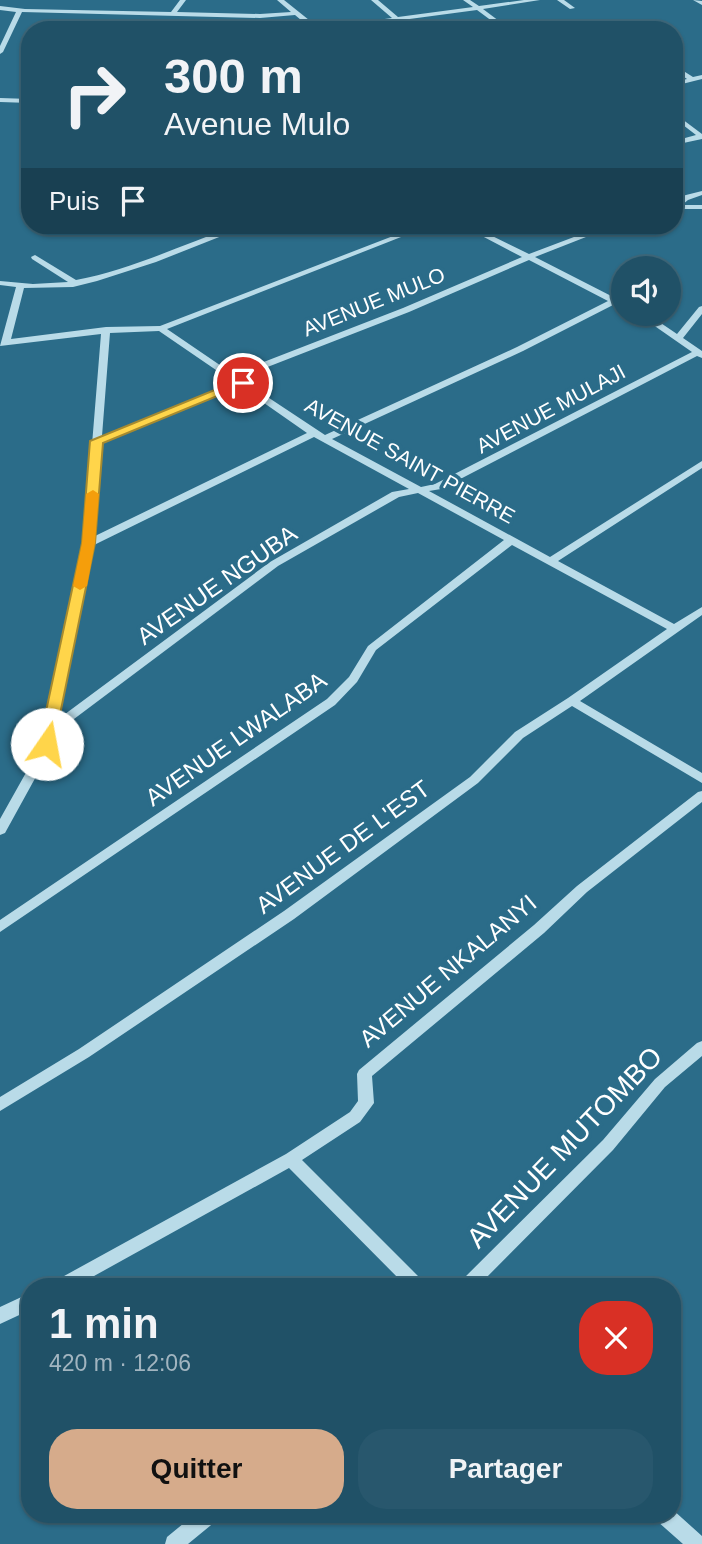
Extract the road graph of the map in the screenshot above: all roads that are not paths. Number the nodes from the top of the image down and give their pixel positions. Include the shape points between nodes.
1 (25, 0) edge
2 (183, 0) edge
3 (280, 0) edge
4 (374, 0) edge
5 (466, 0) edge
6 (537, 0) edge
7 (560, 0) edge
8 (696, 0) edge
9 (702, 3) edge
10 (503, 4) joint
11 (0, 8) edge
12 (478, 8) junction
13 (572, 8) dead end
14 (20, 10) junction
15 (296, 13) junction
16 (173, 14) junction
17 (396, 20) junction
18 (306, 21) edge
19 (388, 21) edge
20 (495, 21) edge
21 (0, 52) edge
22 (683, 73) edge
23 (702, 77) edge
24 (691, 79) junction
25 (683, 81) edge
26 (0, 100) edge
27 (21, 101) edge
28 (683, 122) edge
29 (701, 136) edge
30 (683, 141) edge
31 (702, 193) edge
32 (683, 200) edge
33 (683, 207) edge
34 (702, 207) edge
35 (219, 235) edge
36 (402, 235) edge
37 (485, 235) edge
38 (586, 235) edge
39 (35, 257) dead end
40 (528, 257) junction
41 (0, 283) edge
42 (73, 285) junction
43 (20, 288) junction
44 (611, 299) edge
45 (611, 306) edge
46 (702, 309) edge
47 (660, 326) edge
48 (161, 328) junction
49 (106, 330) junction
50 (678, 338) junction
51 (3, 343) edge
52 (700, 353) edge
53 (238, 380) junction
54 (314, 433) junction
55 (325, 439) junction
56 (97, 441) junction
57 (702, 464) edge
58 (418, 491) junction
59 (511, 540) junction
60 (89, 543) junction
61 (551, 561) junction
62 (702, 610) edge
63 (675, 629) junction
64 (572, 701) junction
65 (49, 732) junction
66 (702, 779) edge
67 (702, 795) edge
68 (0, 830) edge
69 (0, 927) edge
70 (702, 1048) edge
71 (0, 1105) edge
72 (291, 1159) junction
73 (75, 1278) edge
74 (409, 1278) edge
75 (475, 1278) edge
76 (21, 1306) edge
77 (0, 1316) edge
78 (198, 1523) edge
79 (674, 1523) edge
80 (174, 1544) edge
81 (697, 1544) edge

1 - 14 street
2 - 16 street
3 - 15 street
4 - 17 street
5 - 12 street
6 - 10 street
7 - 13 street
8 - 9 street
10 - 12 street
11 - 14 street
12 - 17 street
12 - 20 street
14 - 16 street
14 - 21 street
15 - 16 street
15 - 18 street
17 - 19 street
22 - 24 street
23 - 24 street
24 - 25 street
26 - 27 street
28 - 29 street
29 - 30 street
31 - 32 street
33 - 34 street
35 - 42 street via 119,273
36 - 48 street
37 - 40 street
38 - 40 street
39 - 42 street
40 - 44 street
40 - 53 street, AVENUE MULO
41 - 43 street
42 - 43 street
43 - 51 street
45 - 55 street
46 - 50 street
47 - 50 street
48 - 49 street
48 - 53 street, AVENUE SAINT PIERRE
49 - 51 street
49 - 56 street
50 - 52 street
52 - 58 street, AVENUE MULAJI via 438,487
53 - 54 street, AVENUE SAINT PIERRE
53 - 56 street, AVENUE MULO
54 - 55 street, AVENUE SAINT PIERRE
54 - 60 street
55 - 58 street, AVENUE SAINT PIERRE
56 - 60 street
57 - 61 street
58 - 59 street, AVENUE SAINT PIERRE
58 - 65 street, AVENUE NGUBA via 396,494 274,564
59 - 61 street, AVENUE SAINT PIERRE
59 - 69 street, AVENUE LWALABA via 372,648 353,679 331,702
60 - 65 street
61 - 63 street, AVENUE SAINT PIERRE
62 - 63 street, AVENUE DE L'EST
63 - 64 street, AVENUE DE L'EST
64 - 66 street
64 - 71 street, AVENUE DE L'EST via 519,735 474,780 289,915 84,1054
65 - 68 street via 43,753
67 - 72 street, AVENUE NKALANYI via 582,889 364,1074 367,1098 360,1112
70 - 75 street, AVENUE MUTOMBO via 660,1083 608,1145
72 - 73 street, AVENUE NKALANYI
72 - 74 street
76 - 77 street
78 - 80 street
79 - 81 street

